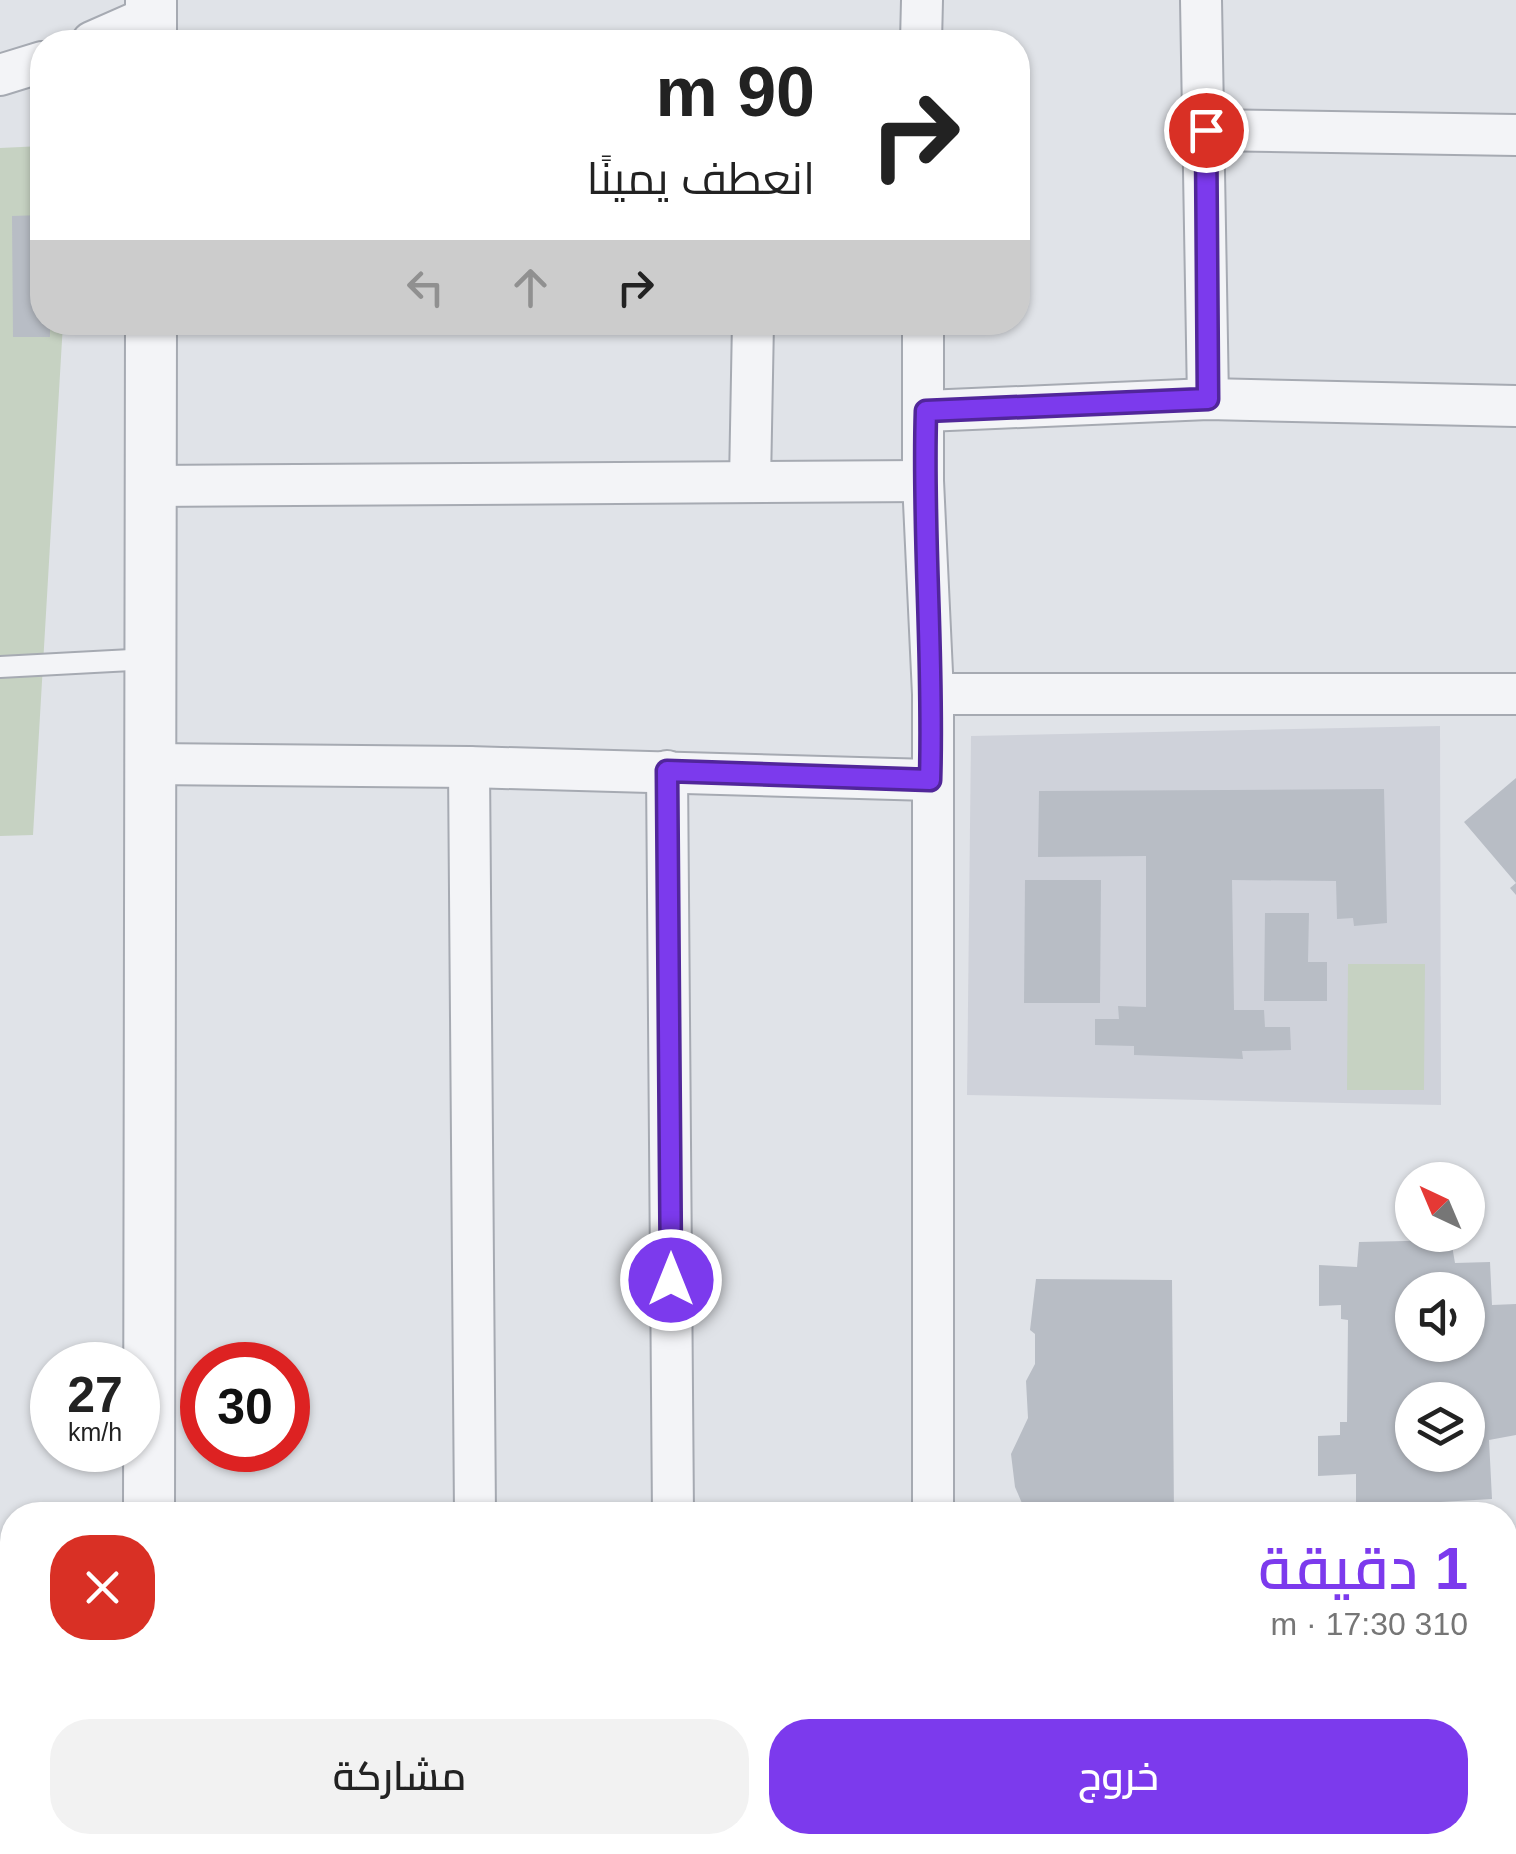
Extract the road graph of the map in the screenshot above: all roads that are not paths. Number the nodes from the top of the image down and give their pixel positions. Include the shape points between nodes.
1 (922, 0) edge
2 (1201, 0) edge
3 (151, 20) edge
4 (124, 30) edge
5 (921, 30) edge
6 (30, 66) edge
7 (0, 75) edge
8 (1206, 130) junction
9 (1516, 135) edge
10 (151, 335) edge
11 (753, 335) edge
12 (923, 335) edge
13 (1208, 399) junction
14 (1516, 406) edge
15 (926, 411) junction
16 (924, 481) junction
17 (750, 482) junction
18 (150, 486) junction
19 (150, 659) junction
20 (0, 667) edge
21 (933, 694) junction
22 (1516, 694) edge
23 (150, 764) junction
24 (469, 767) junction
25 (667, 771) junction
26 (930, 780) junction
27 (149, 1502) edge
28 (475, 1502) edge
29 (673, 1502) edge
30 (933, 1502) edge

1 - 5 street
2 - 8 street
3 - 4 street
6 - 7 street
8 - 9 street
8 - 13 street
10 - 18 street
11 - 17 street
12 - 15 street
13 - 14 street
13 - 15 street
15 - 16 street
16 - 17 street
16 - 21 street
17 - 18 street
18 - 19 street
19 - 20 lane
19 - 23 street
21 - 22 street
21 - 26 street
23 - 24 street
23 - 27 street
24 - 25 street
24 - 28 street
25 - 26 street
25 - 29 street
26 - 30 street

